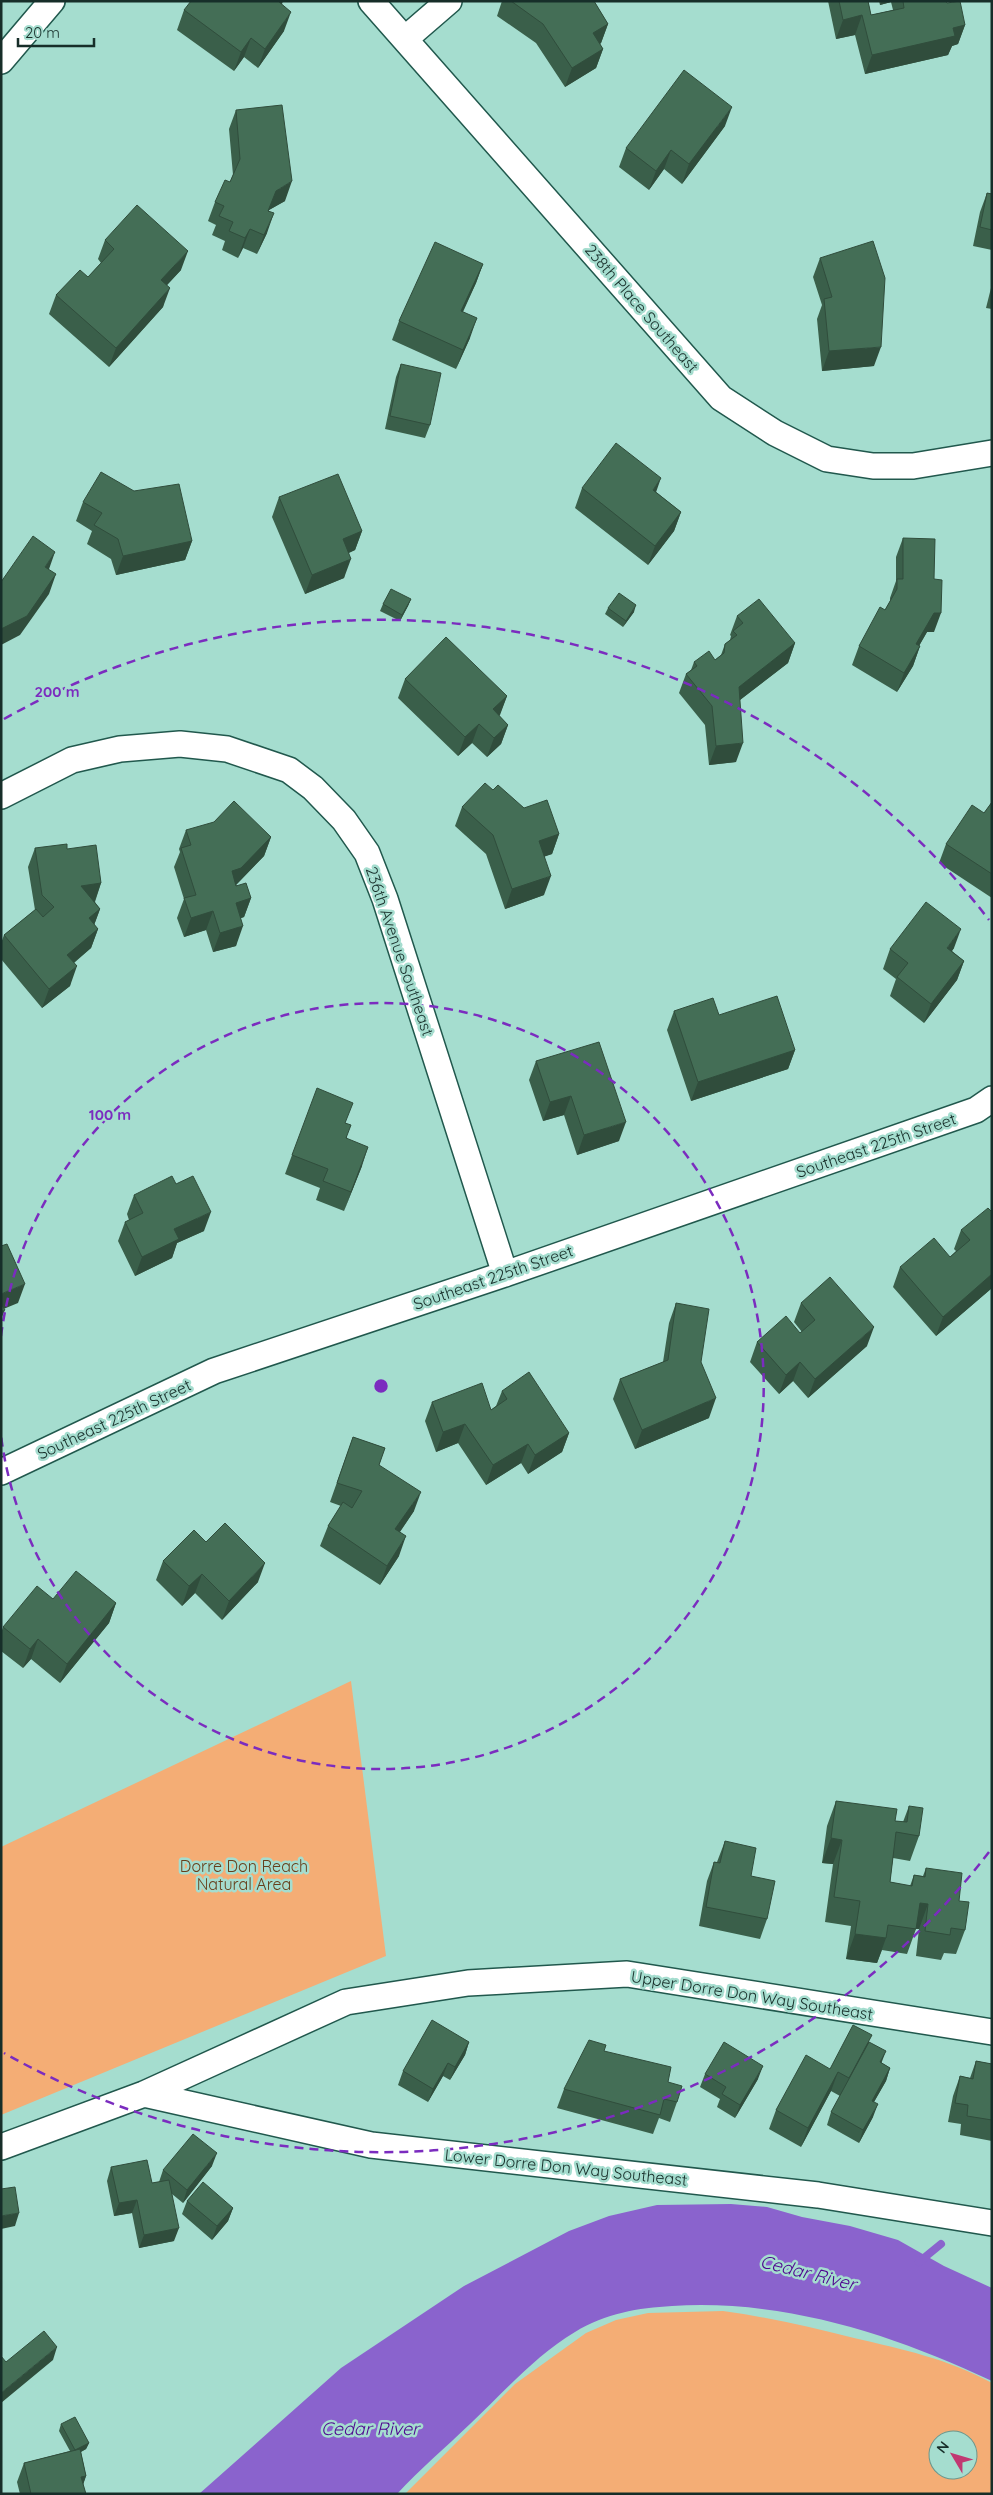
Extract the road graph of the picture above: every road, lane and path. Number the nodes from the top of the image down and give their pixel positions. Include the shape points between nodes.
1 (52, 1) edge
2 (371, 1) edge
3 (449, 1) edge
4 (405, 39) junction
5 (1, 61) edge
6 (992, 453) edge
7 (1, 796) edge
8 (992, 1099) edge
9 (505, 1274) junction
10 (1, 1472) edge
11 (992, 2032) edge
12 (144, 2094) junction
13 (1, 2147) edge
14 (992, 2223) edge

1 - 5 street
2 - 4 street, 238th Place Southeast
3 - 4 street
4 - 6 street, 238th Place Southeast via 721,398 775,434 827,460 873,466 913,466
7 - 9 street, 236th Avenue Southeast via 72,760 120,749 180,744 226,749 261,760 289,770 313,788 344,820 367,853
8 - 9 street, Southeast 225th Street via 976,1110
9 - 10 street, Southeast 225th Street via 214,1371
11 - 12 street, Upper Dorre Don Way Southeast via 627,1974 468,1983 346,2002
12 - 13 street, Upper Dorre Don Way Southeast
12 - 14 street, Lower Dorre Don Way Southeast via 371,2145 818,2195

